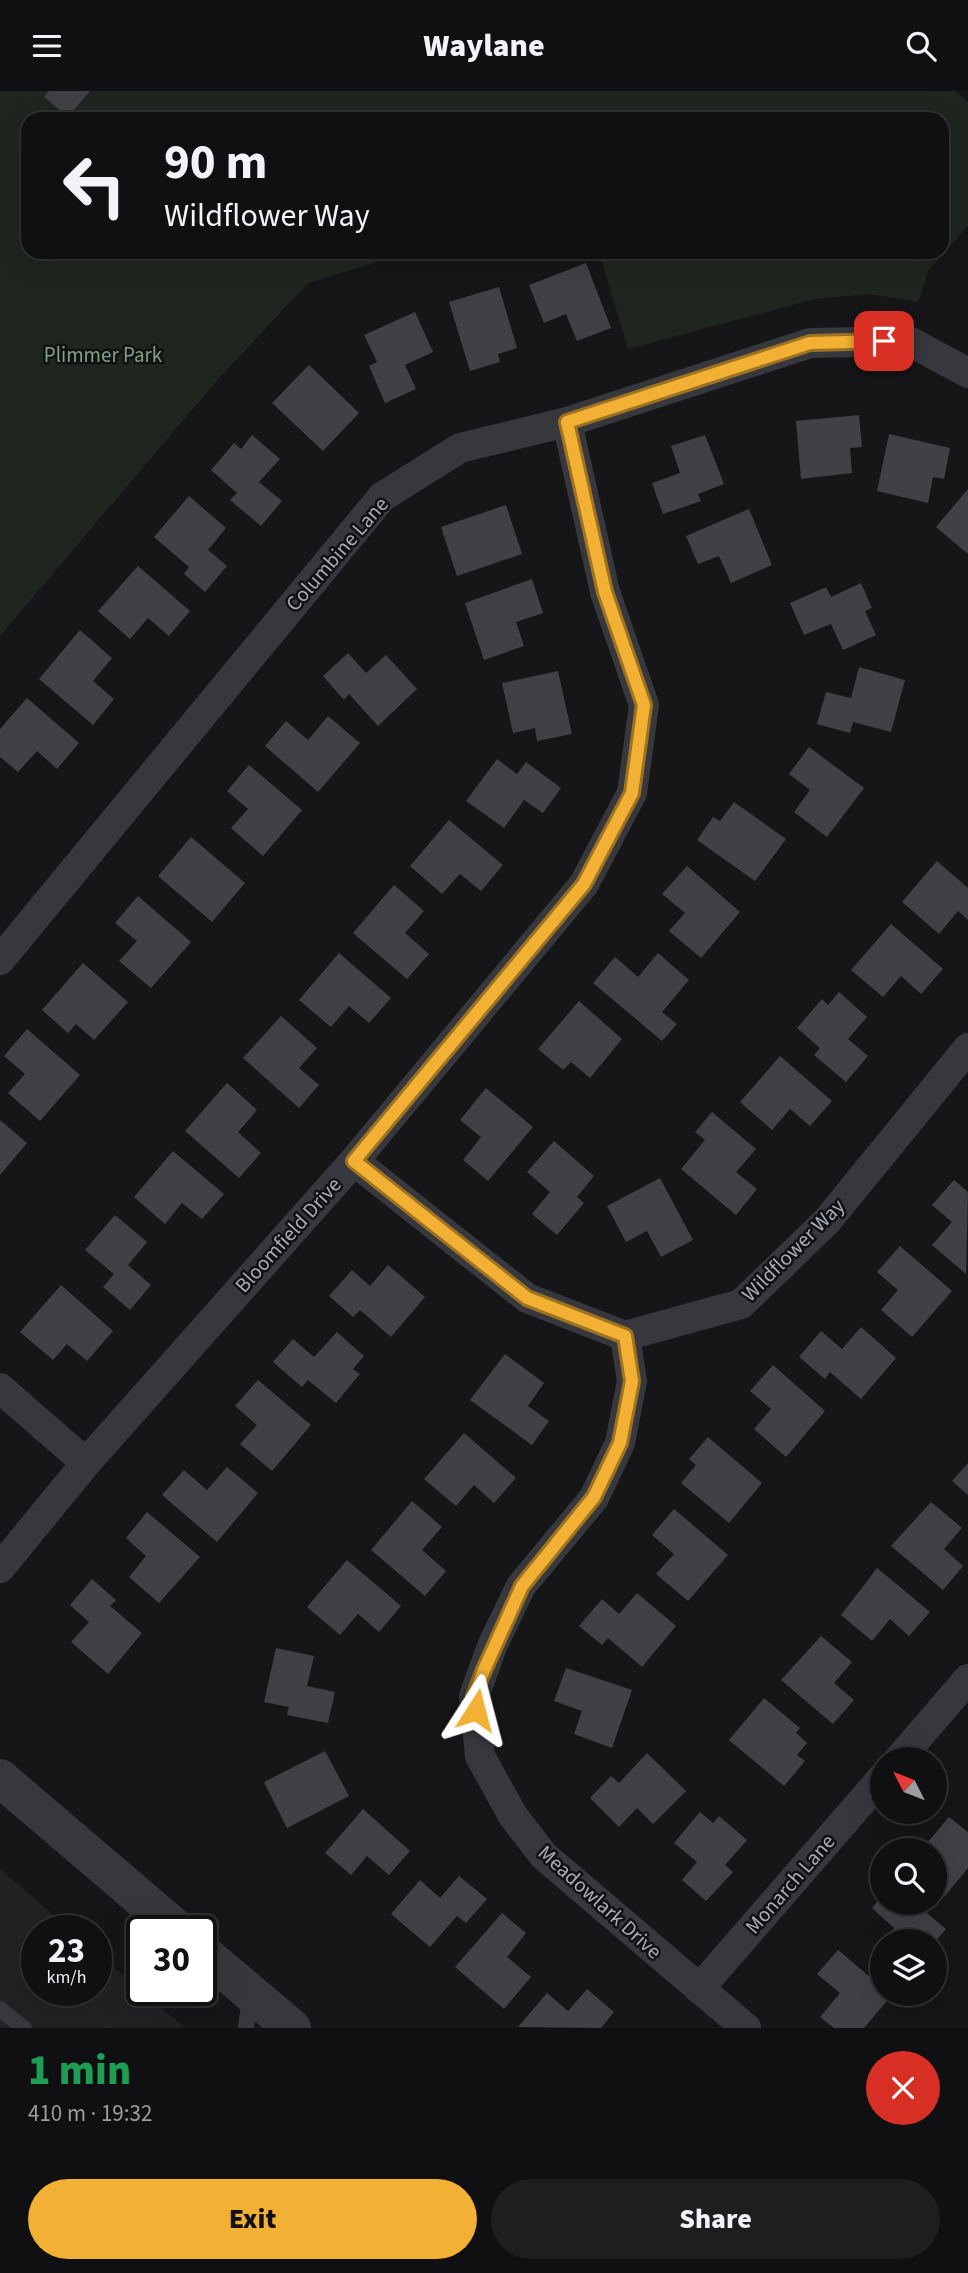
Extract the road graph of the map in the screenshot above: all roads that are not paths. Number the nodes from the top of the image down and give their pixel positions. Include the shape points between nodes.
1 (968, 373) edge
2 (567, 422) junction
3 (0, 960) edge
4 (968, 1048) edge
5 (354, 1161) junction
6 (625, 1336) junction
7 (0, 1388) edge
8 (86, 1463) junction
9 (0, 1568) edge
10 (968, 1679) edge
11 (909, 1747) edge
12 (0, 1778) edge
13 (870, 1792) edge
14 (160, 1915) edge
15 (217, 1971) edge
16 (699, 1989) junction
17 (0, 2009) edge
18 (248, 2010) edge
19 (24, 2028) edge
20 (292, 2028) edge
21 (746, 2028) edge

1 - 2 street, Columbine Lane via 909,341 810,343
2 - 3 street, Columbine Lane via 460,448 382,497
2 - 5 street, Bloomfield Drive via 605,592 644,705 632,793 584,884
4 - 6 street, Wildflower Way via 827,1221 741,1304
5 - 6 street via 527,1298
5 - 8 street, Bloomfield Drive
6 - 16 street, Meadowlark Drive via 632,1381 620,1443 594,1497 522,1586 494,1644 474,1696 480,1756 513,1816 544,1856
7 - 8 street
8 - 9 street, Bloomfield Drive
10 - 11 street
12 - 14 street
13 - 16 street, Monarch Lane
15 - 18 street
16 - 21 street, Meadowlark Drive
17 - 19 lane
18 - 20 street

